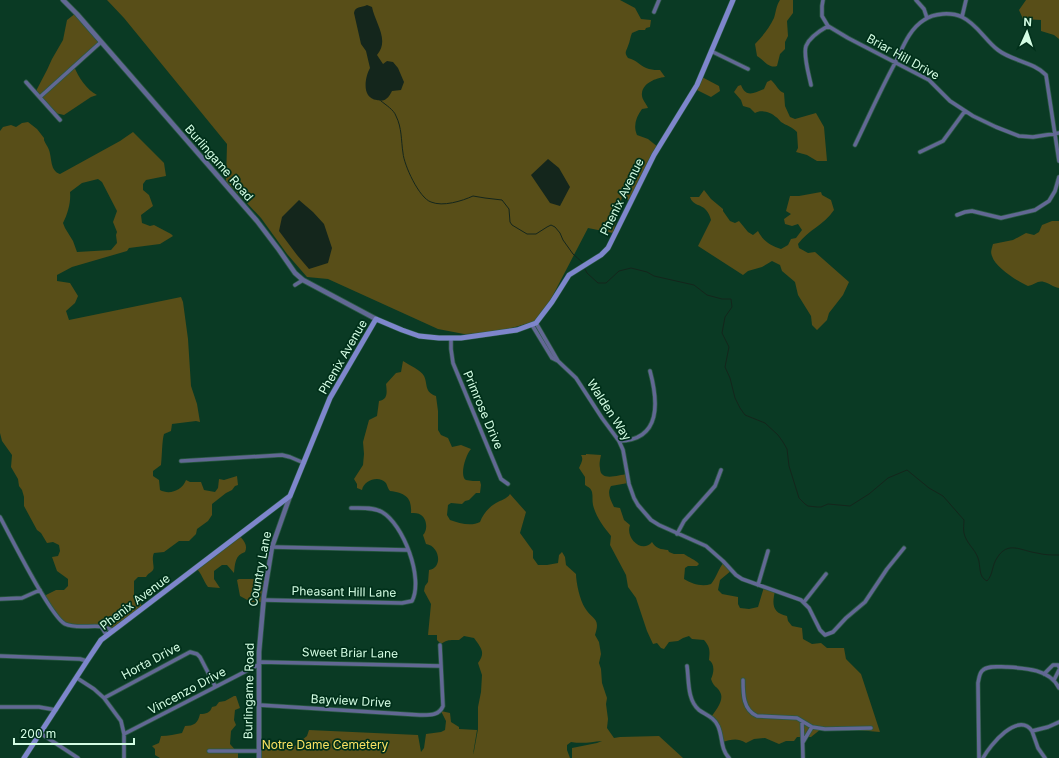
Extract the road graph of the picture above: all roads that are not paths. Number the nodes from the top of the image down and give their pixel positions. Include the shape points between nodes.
1 (63, 0) edge
2 (659, 0) edge
3 (733, 0) edge
4 (823, 0) edge
5 (916, 0) edge
6 (966, 0) edge
7 (654, 12) dead end
8 (962, 17) junction
9 (927, 18) junction
10 (828, 26) junction
11 (101, 42) junction
12 (711, 51) junction
13 (895, 64) junction
14 (748, 69) dead end
15 (26, 82) dead end
16 (812, 84) dead end
17 (40, 97) junction
18 (966, 111) junction
19 (60, 120) dead end
20 (1057, 134) edge
21 (856, 145) dead end
22 (920, 152) dead end
23 (1059, 161) edge
24 (1059, 177) edge
25 (957, 215) dead end
26 (304, 280) junction
27 (295, 285) dead end
28 (376, 319) junction
29 (534, 324) junction
30 (451, 338) junction
31 (650, 371) dead end
32 (619, 441) junction
33 (181, 461) dead end
34 (304, 463) junction
35 (721, 470) dead end
36 (508, 484) dead end
37 (290, 496) junction
38 (351, 508) dead end
39 (0, 518) edge
40 (678, 534) junction
41 (272, 547) junction
42 (904, 548) dead end
43 (407, 550) junction
44 (768, 551) dead end
45 (826, 574) dead end
46 (758, 585) junction
47 (40, 590) junction
48 (0, 599) edge
49 (264, 600) junction
50 (804, 602) junction
51 (261, 625) joint
52 (101, 626) junction
53 (113, 632) junction
54 (107, 636) junction
55 (440, 645) dead end
56 (0, 656) edge
57 (87, 661) junction
58 (258, 663) junction
59 (441, 666) junction
60 (688, 666) dead end
61 (1059, 668) edge
62 (1044, 674) junction
63 (77, 678) junction
64 (743, 680) dead end
65 (1054, 680) junction
66 (215, 686) junction
67 (1059, 688) edge
68 (104, 698) junction
69 (258, 705) junction
70 (0, 707) edge
71 (56, 710) junction
72 (802, 721) junction
73 (1059, 722) edge
74 (812, 727) junction
75 (871, 728) dead end
76 (1032, 731) junction
77 (40, 733) junction
78 (124, 734) junction
79 (803, 742) junction
80 (209, 751) dead end
81 (258, 751) junction
82 (76, 757) edge
83 (24, 758) edge
84 (124, 758) edge
85 (258, 758) edge
86 (729, 758) edge
87 (803, 758) edge
88 (979, 758) edge
89 (983, 758) edge
90 (1045, 758) edge

1 - 11 street, Burlingame Road
2 - 7 street
3 - 12 main road, Phenix Avenue
4 - 10 street via 822,16
5 - 9 street via 924,9
6 - 8 street
8 - 9 street via 946,14
8 - 20 street via 976,27 999,51 1037,68 1046,75
9 - 13 street via 905,42
10 - 13 street, Briar Hill Drive
10 - 16 street via 806,45 806,60
11 - 17 street
11 - 26 street, Burlingame Road via 257,221 294,273
12 - 14 street
12 - 29 main road, Phenix Avenue via 697,85 654,155 608,248 567,278 551,304
13 - 18 street, Briar Hill Drive via 932,82 950,101
13 - 21 street
15 - 17 street
17 - 19 street
18 - 20 street, Briar Hill Drive via 1019,136
18 - 22 street via 941,142
20 - 23 street
24 - 25 street via 1049,201 1035,210 1001,218 972,211
26 - 27 street
26 - 28 street, Burlingame Road
28 - 30 main road, Phenix Avenue via 419,336
28 - 34 main road, Phenix Avenue via 330,398
29 - 30 main road, Phenix Avenue via 517,330
29 - 32 street, Walden Way via 558,361 576,378
30 - 36 street, Primrose Drive via 452,363 501,479
31 - 32 street via 655,398 653,419 642,436
32 - 40 street, Walden Way via 635,501 653,522
33 - 34 street via 282,456
34 - 37 main road, Phenix Avenue
35 - 40 street via 715,486 684,521
37 - 41 street, Country Lane
37 - 53 main road, Phenix Avenue
38 - 43 street, Pheasant Hill Lane via 375,509 386,515 399,529
39 - 47 street
40 - 46 street, Walden Way via 703,544 736,575
41 - 43 street
41 - 49 street, Country Lane
42 - 50 street via 865,602 833,632 824,634 820,630
43 - 49 street, Pheasant Hill Lane via 414,567 415,586 412,601 402,603
44 - 46 street
45 - 50 street
46 - 50 street, Walden Way
47 - 48 street via 22,598
47 - 52 street via 64,623
49 - 51 street, Country Lane
51 - 58 street, Burlingame Road
52 - 53 street
52 - 54 street
53 - 54 main road, Phenix Avenue
54 - 57 main road, Phenix Avenue
55 - 59 street
56 - 57 street
57 - 63 main road, Phenix Avenue
58 - 59 street, Sweet Briar Lane
58 - 66 street, Vincenzo Drive
58 - 69 street, Burlingame Road
59 - 69 street, Bayview Drive via 443,706 434,714
60 - 86 street via 693,704 710,716 717,725 723,749
61 - 62 street via 1058,665 1053,665
61 - 65 street
62 - 65 street
62 - 88 street via 1026,668 1000,667 986,668 981,672 978,683
63 - 68 street
63 - 71 main road, Phenix Avenue
64 - 72 street via 745,703 752,714 761,717 792,717
65 - 67 street
66 - 68 street, Horta Drive via 200,658 190,652
66 - 78 street, Vincenzo Drive
68 - 78 street via 121,722
69 - 81 street, Burlingame Road
70 - 71 street via 39,707
71 - 77 main road, Phenix Avenue
72 - 74 street
72 - 79 street
73 - 76 street
74 - 75 street
74 - 79 street
76 - 89 street via 1027,726 1006,730
76 - 90 street
77 - 82 street
77 - 83 main road, Phenix Avenue
78 - 84 street
79 - 87 street
80 - 81 street
81 - 85 street, Burlingame Road

